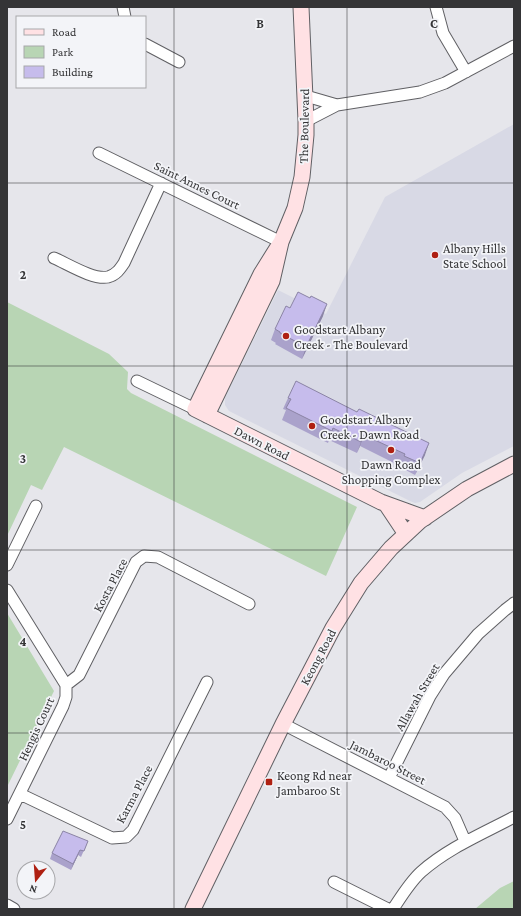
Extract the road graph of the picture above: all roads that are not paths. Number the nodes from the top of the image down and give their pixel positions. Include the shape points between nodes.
1 (301, 7) edge
2 (436, 7) edge
3 (146, 45) edge
4 (514, 46) edge
5 (180, 62) dead end
6 (466, 72) junction
7 (306, 96) junction
8 (337, 105) junction
9 (306, 121) junction
10 (99, 153) dead end
11 (161, 183) junction
12 (282, 242) junction
13 (54, 258) dead end
14 (138, 381) dead end
15 (201, 412) junction
16 (514, 464) edge
17 (386, 504) junction
18 (36, 506) dead end
19 (425, 518) junction
20 (406, 534) junction
21 (7, 565) edge
22 (7, 590) edge
23 (514, 603) edge
24 (249, 604) dead end
25 (207, 682) dead end
26 (66, 685) junction
27 (283, 724) junction
28 (389, 778) junction
29 (20, 794) junction
30 (514, 817) edge
31 (7, 819) edge
32 (465, 841) junction
33 (334, 882) dead end
34 (7, 905) edge
35 (14, 909) edge
36 (193, 909) edge
37 (388, 909) edge
38 (393, 909) edge

1 - 7 street, The Boulevard
2 - 6 street via 443,33
3 - 5 street
4 - 6 street
6 - 8 street via 420,92
7 - 8 street
7 - 9 street, The Boulevard
8 - 9 street
9 - 12 street, The Boulevard via 302,177 295,208
10 - 11 street, Saint Annes Court
11 - 12 street, Saint Annes Court
11 - 13 street via 124,263 114,274 102,278
12 - 15 street, The Boulevard via 272,281
14 - 15 street, Dawn Road
15 - 17 street, Dawn Road
16 - 19 street, Keong Road via 467,489
17 - 19 street, Dawn Road
17 - 20 street, Dawn Road
18 - 21 street
19 - 20 street, Keong Road
20 - 27 street, Keong Road via 361,583 332,628
22 - 26 street, Hengis Court
23 - 28 street, Allawah Street via 478,634 444,674 430,696
24 - 26 street, Kosta Place via 158,557 144,556 136,562 79,675
25 - 29 street, Karma Place via 133,830 126,837 112,838
26 - 29 street, Hengis Court via 63,706
27 - 28 street, Jambaroo Street
27 - 36 street, Keong Road
28 - 32 street, Jambaroo Street via 445,807 455,818
29 - 31 street, Hengis Court
30 - 32 street
32 - 38 street via 420,873
33 - 37 street
34 - 35 street

